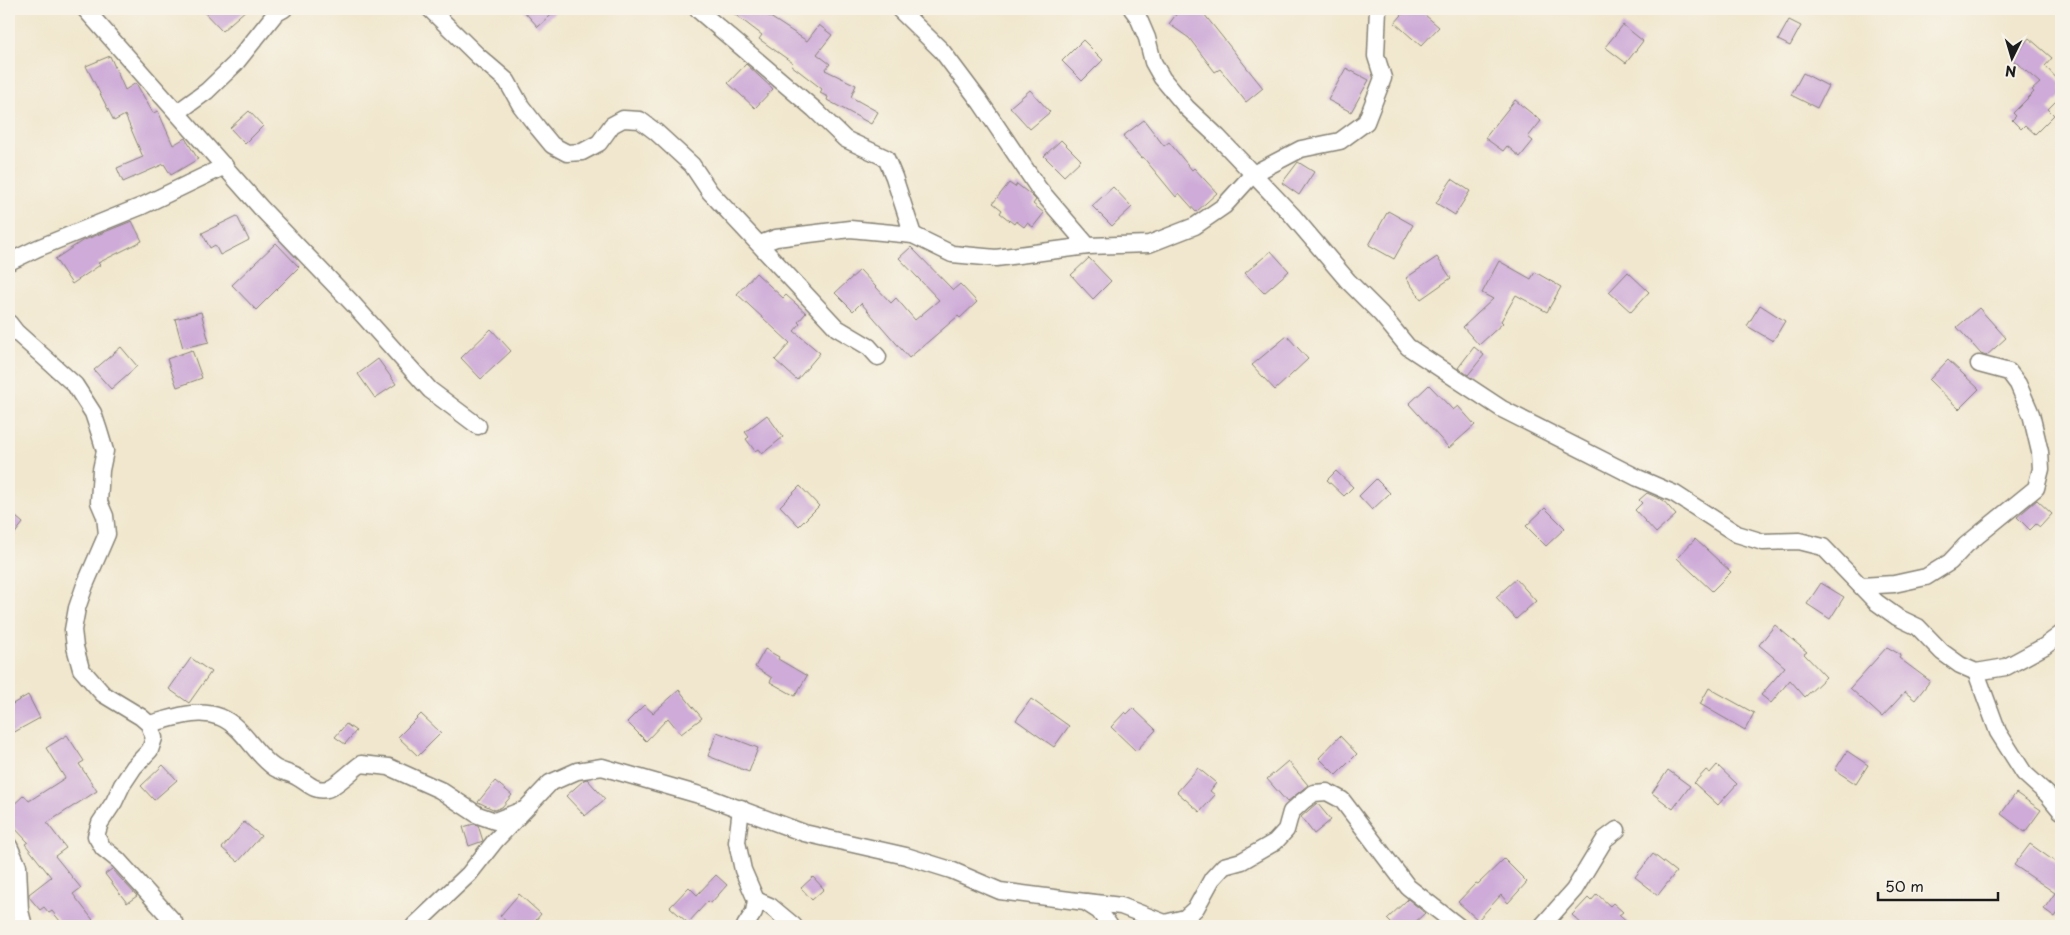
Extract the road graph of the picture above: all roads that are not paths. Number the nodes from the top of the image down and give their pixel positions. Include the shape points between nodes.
1 (85, 9) edge
2 (284, 9) edge
3 (430, 9) edge
4 (697, 9) edge
5 (899, 9) edge
6 (1132, 9) edge
7 (1378, 9) edge
8 (178, 112) junction
9 (225, 166) junction
10 (1253, 174) junction
11 (913, 235) junction
12 (760, 244) junction
13 (1088, 246) junction
14 (9, 262) edge
15 (9, 323) edge
16 (878, 356) dead end
17 (1979, 364) dead end
18 (478, 426) dead end
19 (1861, 586) junction
20 (2061, 634) edge
21 (1976, 672) junction
22 (149, 724) junction
23 (741, 808) junction
24 (524, 809) junction
25 (2061, 812) edge
26 (1617, 830) dead end
27 (9, 846) edge
28 (756, 900) junction
29 (1085, 902) junction
30 (24, 926) edge
31 (173, 926) edge
32 (414, 926) edge
33 (745, 926) edge
34 (794, 926) edge
35 (1110, 926) edge
36 (1458, 926) edge
37 (1542, 926) edge

1 - 8 street
2 - 8 street via 275,14 235,64 207,91
3 - 12 street via 507,81 521,106 552,145 567,153 582,152 599,143 612,125 623,119 640,120 692,165 710,192
4 - 11 street via 845,139 886,158
5 - 13 street via 942,51 1040,189
6 - 10 street via 1138,16 1153,62 1162,78
7 - 10 street via 1376,56 1383,78 1366,122 1340,141 1301,148
8 - 9 street
9 - 14 street via 142,206
9 - 18 street via 430,390
10 - 13 street via 1224,206 1195,226 1149,244
10 - 19 street via 1408,347 1502,410 1675,494 1737,534 1763,542 1798,542 1823,547
11 - 12 street via 850,230 776,238
11 - 13 street via 952,254 996,258
12 - 16 street via 837,328
15 - 22 street via 75,385 93,413 105,451 99,502 107,534 78,608 73,630 75,648 81,668 103,694
17 - 19 street via 2009,372 2018,384 2031,414 2040,452 2041,469 2036,488 1950,562 1926,577 1894,584
19 - 21 street via 1876,602 1918,627 1942,652
20 - 21 street via 2006,667
21 - 25 street via 1998,732 2024,773
22 - 24 street via 187,714 218,716 236,725 276,769 296,776 316,790 338,784 361,764 389,767 440,790 478,815 495,821
22 - 31 street via 154,738 150,750 122,784 96,836 103,848 118,860 174,922
23 - 24 street via 602,767 577,771 550,784
23 - 28 street via 737,842 743,870
23 - 29 street via 804,833 906,856 951,870 1000,892
24 - 32 street via 469,874
26 - 37 street via 1605,840 1574,890
27 - 30 street via 18,866
28 - 33 street via 754,912
28 - 34 street via 770,906
29 - 35 street via 1099,911
29 - 36 street via 1121,906 1165,923 1185,918 1196,908 1212,879 1224,866 1242,861 1275,842 1286,830 1291,812 1303,800 1314,793 1327,792 1342,800 1408,887

